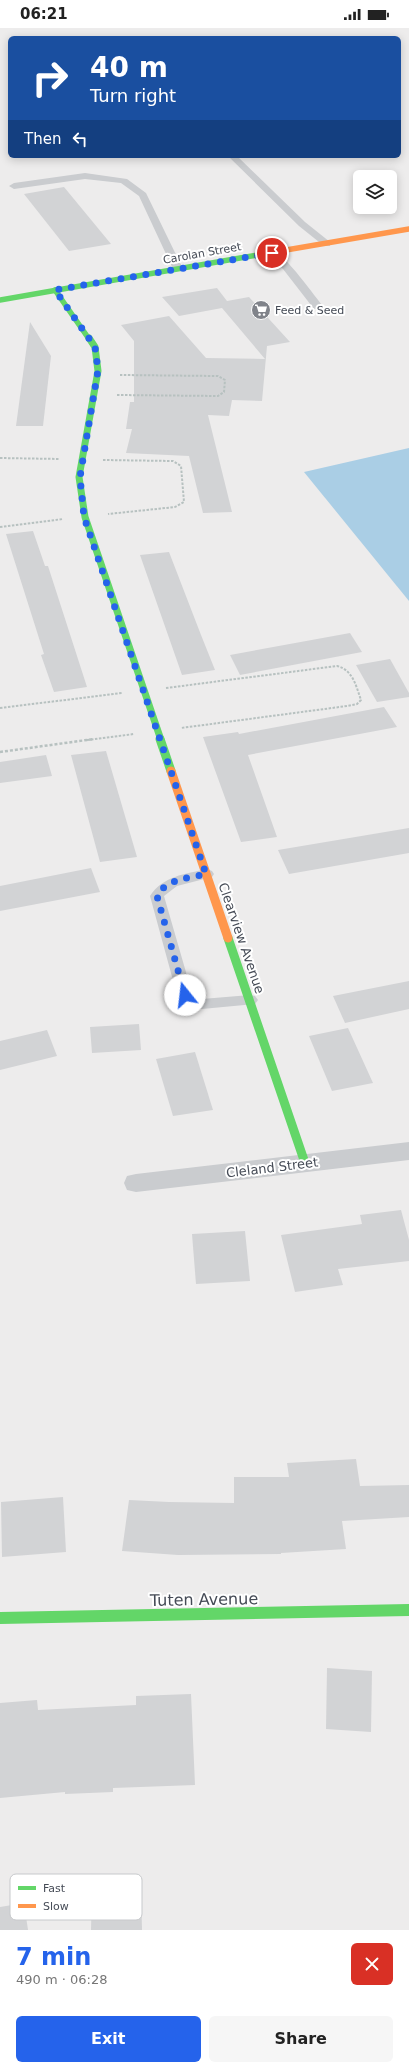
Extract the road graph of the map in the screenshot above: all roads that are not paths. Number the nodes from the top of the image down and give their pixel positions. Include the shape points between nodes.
1 (234, 158) edge
2 (14, 186) dead end
3 (409, 229) edge
4 (327, 244) junction
5 (272, 253) junction
6 (178, 269) junction
7 (55, 290) junction
8 (0, 300) edge
9 (318, 307) dead end
10 (206, 874) junction
11 (250, 1000) junction
12 (409, 1151) edge
13 (305, 1164) junction
14 (136, 1183) dead end
15 (409, 1610) edge
16 (0, 1618) edge

1 - 4 lane via 302,224
2 - 6 lane via 85,176 124,181 143,195
3 - 4 street, Carolan Street
4 - 5 street, Carolan Street
5 - 6 street, Carolan Street
5 - 9 lane via 286,266
6 - 7 street, Carolan Street
7 - 8 street, Carolan Street
7 - 10 street, Clearview Avenue via 95,347 97,375 80,477 84,517
10 - 11 street, Clearview Avenue
10 - 11 lane via 173,882 161,889 157,896 185,995 194,1003 202,1004
11 - 13 street, Clearview Avenue
12 - 13 street, Cleland Street
13 - 14 street, Cleland Street
15 - 16 street, Tuten Avenue

